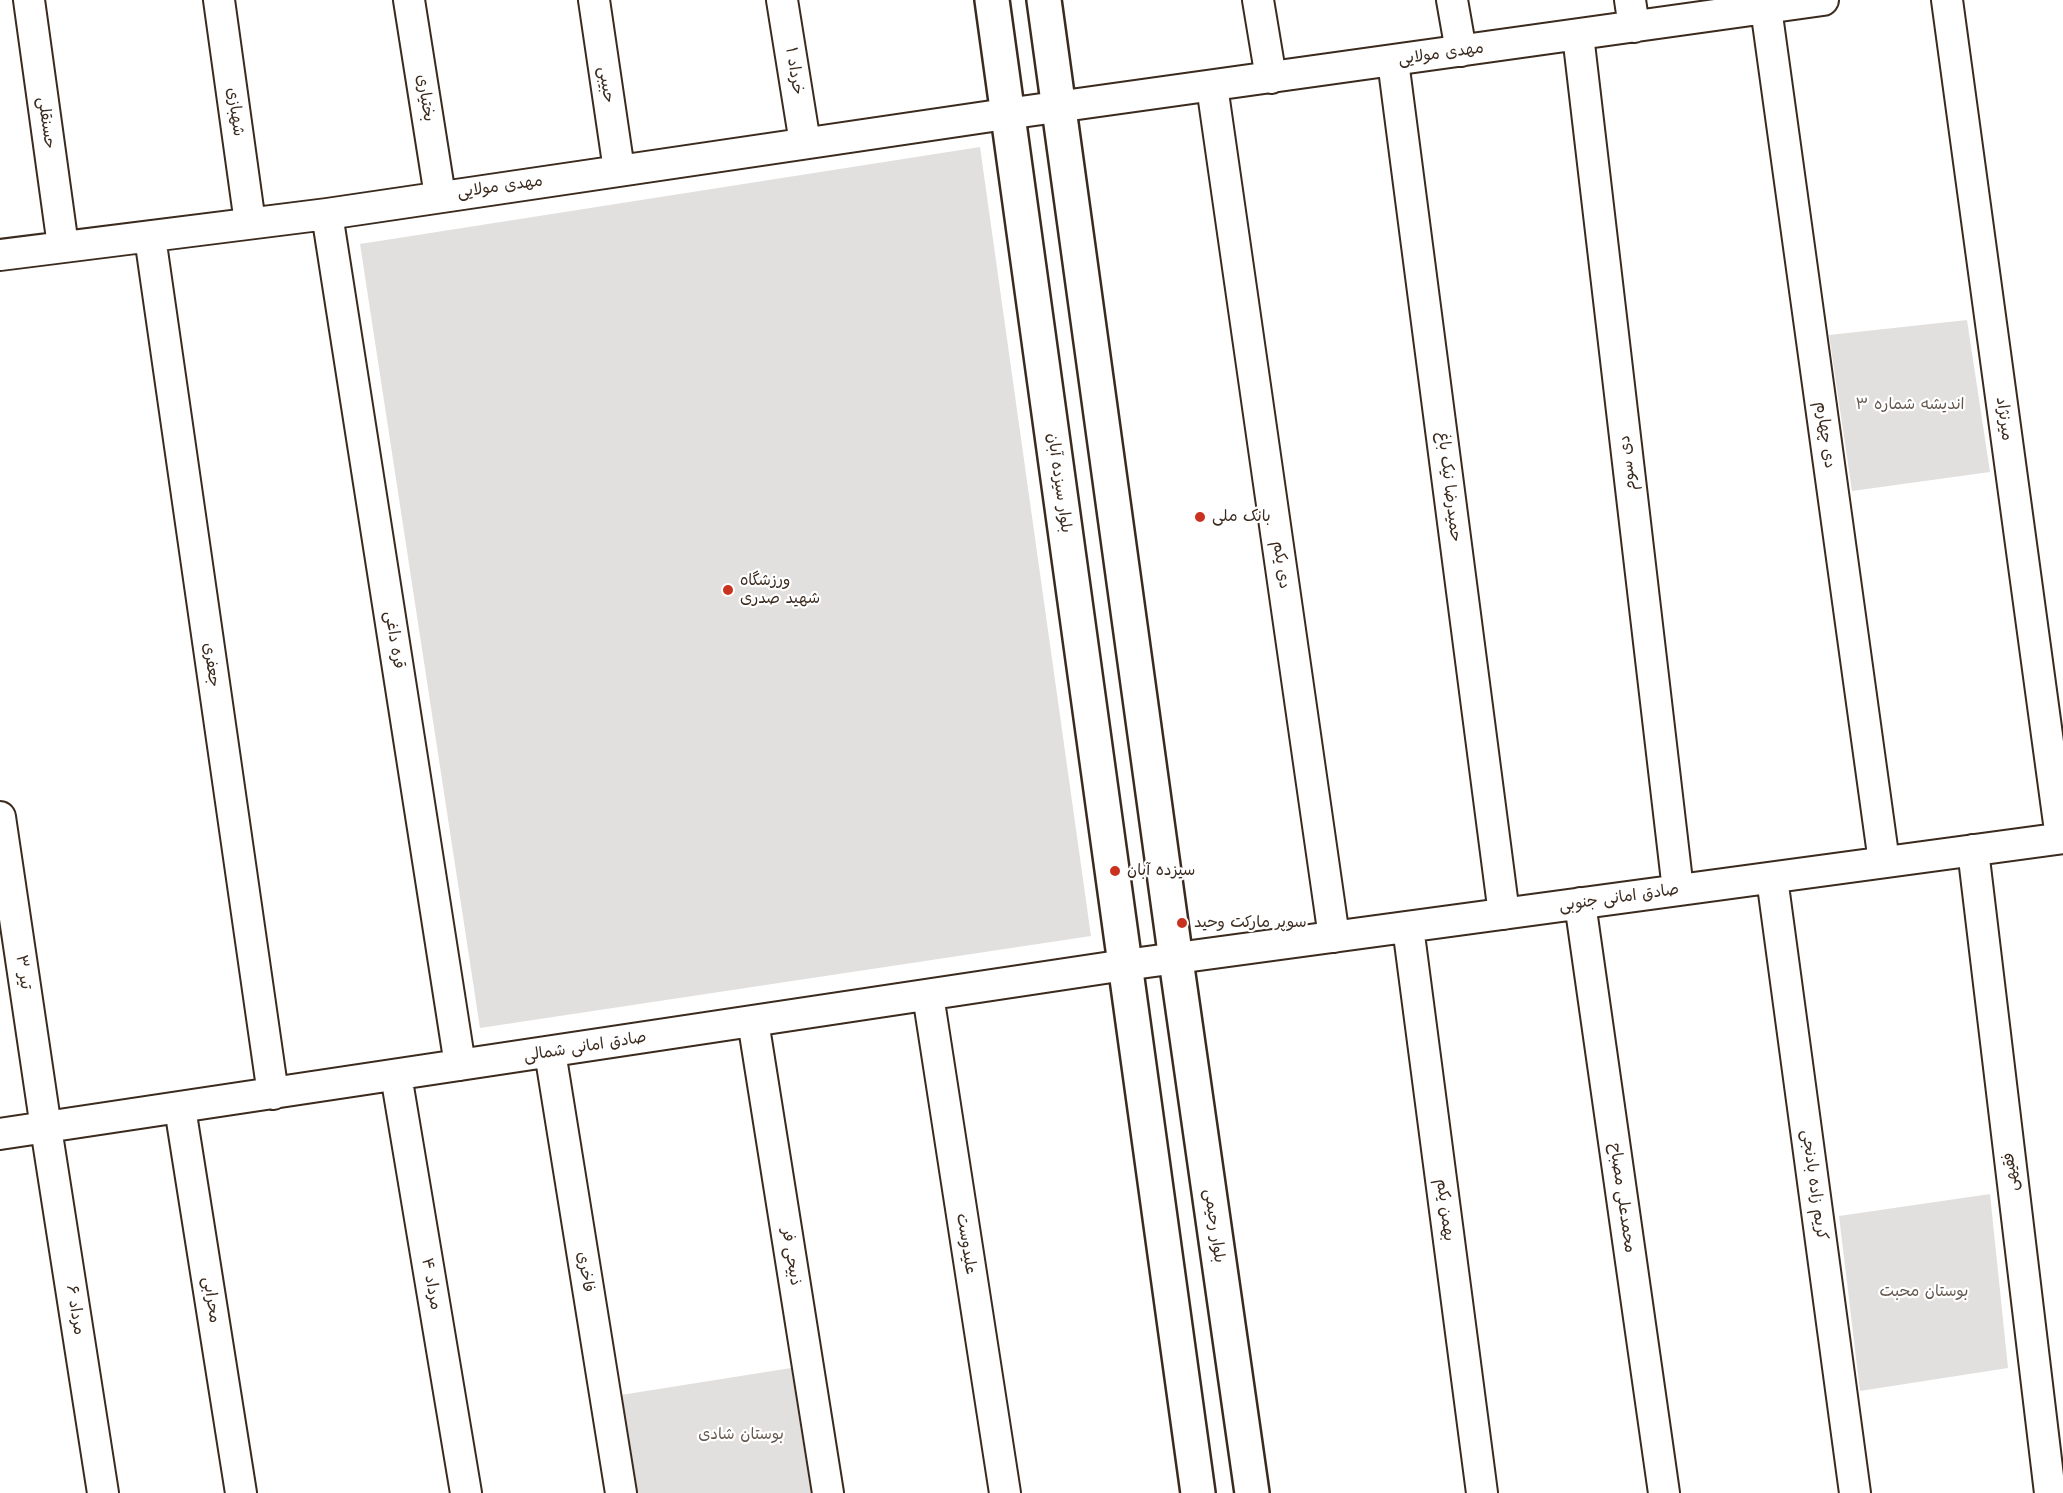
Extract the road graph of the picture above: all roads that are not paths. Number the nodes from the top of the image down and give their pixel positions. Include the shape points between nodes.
1 (29, 0) edge
2 (219, 0) edge
3 (409, 0) edge
4 (594, 0) edge
5 (782, 0) edge
6 (992, 0) edge
7 (1044, 0) edge
8 (1258, 0) edge
9 (1452, 0) edge
10 (1817, 0) edge
11 (1823, 0) edge
12 (1947, 0) edge
13 (1766, 8) junction
14 (1632, 13) edge
15 (1578, 35) junction
16 (1461, 51) junction
17 (1393, 61) junction
18 (1271, 78) junction
19 (1212, 86) junction
20 (1059, 108) junction
21 (1004, 114) junction
22 (805, 143) junction
23 (619, 170) junction
24 (440, 196) junction
25 (327, 214) junction
26 (250, 223) junction
27 (150, 237) junction
28 (63, 246) junction
29 (0, 255) edge
30 (0, 817) edge
31 (2062, 838) edge
32 (1973, 850) junction
33 (1884, 862) junction
34 (1772, 878) junction
35 (1678, 890) junction
36 (1580, 903) junction
37 (1504, 914) junction
38 (1408, 927) junction
39 (1334, 937) junction
40 (1176, 960) junction
41 (1125, 965) junction
42 (928, 995) junction
43 (753, 1021) junction
44 (550, 1052) junction
45 (460, 1065) junction
46 (396, 1075) junction
47 (273, 1094) junction
48 (180, 1108) junction
49 (46, 1128) junction
50 (0, 1134) edge
51 (104, 1493) edge
52 (241, 1493) edge
53 (466, 1493) edge
54 (621, 1493) edge
55 (828, 1493) edge
56 (1005, 1493) edge
57 (1198, 1493) edge
58 (1252, 1493) edge
59 (1482, 1493) edge
60 (1664, 1493) edge
61 (1855, 1493) edge
62 (2050, 1493) edge

1 - 28 street, حسنقلی
2 - 26 street, شهبازی
3 - 24 street, بختیاری
4 - 23 street, حبیبی
5 - 22 street, خرداد ۱
6 - 21 main road, بلوار سیزده آبان
7 - 20 main road
8 - 18 street
9 - 16 street
10 - 11 street, مهدی مولایی
10 - 13 street, مهدی مولایی
12 - 31 street, میرنژاد
13 - 14 street, مهدی مولایی
13 - 33 street, دی چهارم
14 - 15 street, مهدی مولایی
15 - 16 street, مهدی مولایی
15 - 35 street, دی سوم
16 - 17 street, مهدی مولایی
17 - 18 street, مهدی مولایی
17 - 37 street, حمیدرضا نیک باغ
18 - 19 street, مهدی مولایی
19 - 20 street, مهدی مولایی
19 - 39 street, دی یکم
20 - 21 street, مهدی مولایی
20 - 40 main road
21 - 22 street, مهدی مولایی
21 - 41 main road, بلوار سیزده آبان
22 - 23 street, مهدی مولایی
23 - 24 street, مهدی مولایی
24 - 25 street, مهدی مولایی
25 - 26 street, مهدی مولایی
25 - 45 street, قره داغی
26 - 27 street, مهدی مولایی
27 - 28 street, مهدی مولایی
27 - 47 street, جعفری
28 - 29 street, مهدی مولایی
30 - 49 street, تیر ۳
31 - 32 street, صادق امانی جنوبی
32 - 33 street, صادق امانی جنوبی
32 - 62 street, فقیهی
33 - 34 street, صادق امانی جنوبی
34 - 35 street, صادق امانی جنوبی
34 - 61 street, کریم زاده بادنجی
35 - 36 street, صادق امانی جنوبی
36 - 37 street, صادق امانی جنوبی
36 - 60 street, محمدعلی مصباح
37 - 38 street, صادق امانی جنوبی
38 - 39 street, صادق امانی جنوبی
38 - 59 street, بهمن یکم
39 - 40 street, صادق امانی جنوبی
40 - 41 street, صادق امانی جنوبی
40 - 58 main road, بلوار رحیمی
41 - 42 street, صادق امانی شمالی
41 - 57 main road
42 - 43 street, صادق امانی شمالی
42 - 56 street, علیدوست
43 - 44 street, صادق امانی شمالی
43 - 55 street, ذبیحی فر
44 - 45 street, صادق امانی شمالی
44 - 54 street, فاخری
45 - 46 street, صادق امانی شمالی
46 - 47 street, صادق امانی شمالی
46 - 53 street, مرداد ۴
47 - 48 street, صادق امانی شمالی
48 - 49 street, صادق امانی شمالی
48 - 52 street, محرابی
49 - 50 street, صادق امانی شمالی
49 - 51 street, مرداد ۶

